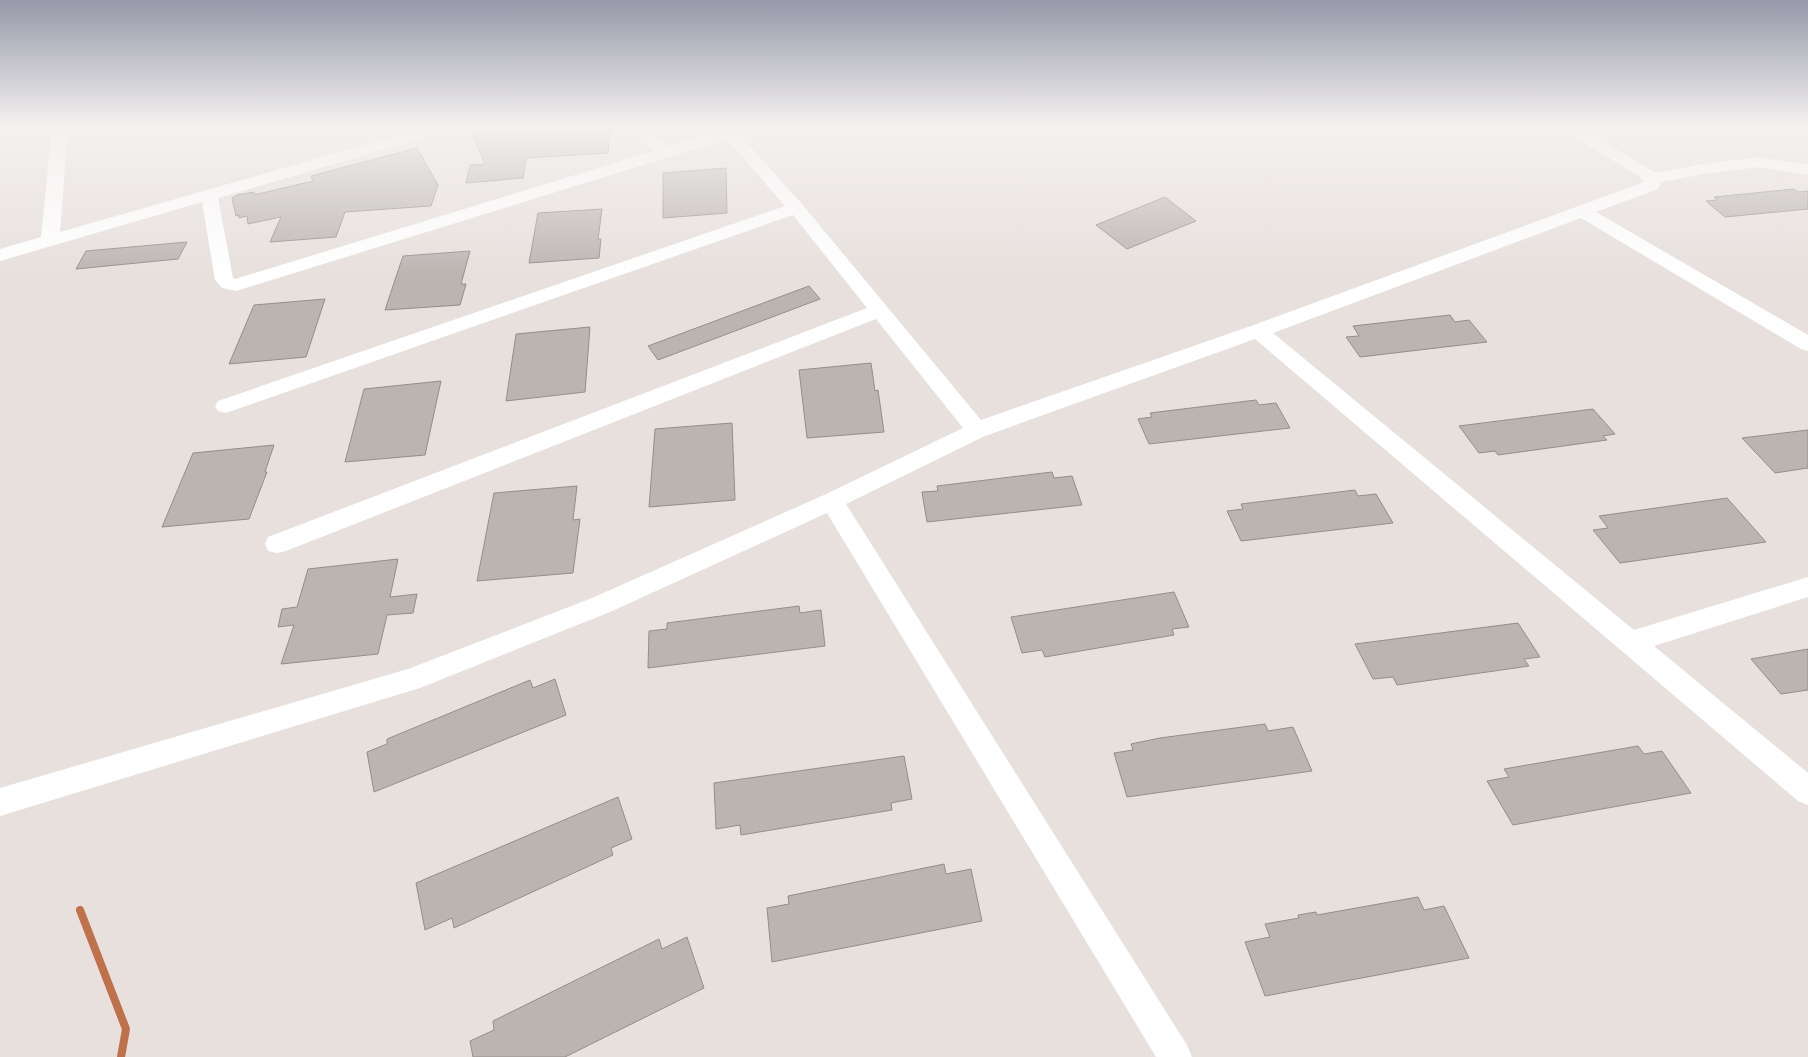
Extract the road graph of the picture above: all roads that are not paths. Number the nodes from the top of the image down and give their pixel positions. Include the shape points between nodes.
1 (56, 177) edge
2 (268, 177) edge
3 (584, 177) edge
4 (773, 177) edge
5 (1662, 177) edge
6 (1654, 179) joint
7 (209, 194) junction
8 (796, 208) junction
9 (1582, 211) junction
10 (50, 240) junction
11 (0, 255) edge
12 (879, 312) junction
13 (1258, 331) junction
14 (1808, 344) edge
15 (226, 406) dead end
16 (977, 430) junction
17 (832, 501) junction
18 (277, 544) dead end
19 (1808, 587) edge
20 (1629, 643) junction
21 (1808, 791) edge
22 (0, 802) edge
23 (1175, 1057) edge

1 - 10 street
2 - 7 street
3 - 7 street via 236,285 224,280
4 - 8 street
5 - 6 street
6 - 9 street via 1652,185
7 - 10 street
8 - 12 street
8 - 15 street
9 - 13 street
9 - 14 street
10 - 11 street
12 - 16 street
12 - 18 street
13 - 16 street
13 - 20 street
16 - 17 street
17 - 22 street via 601,605 411,680
17 - 23 street
19 - 20 street
20 - 21 street

